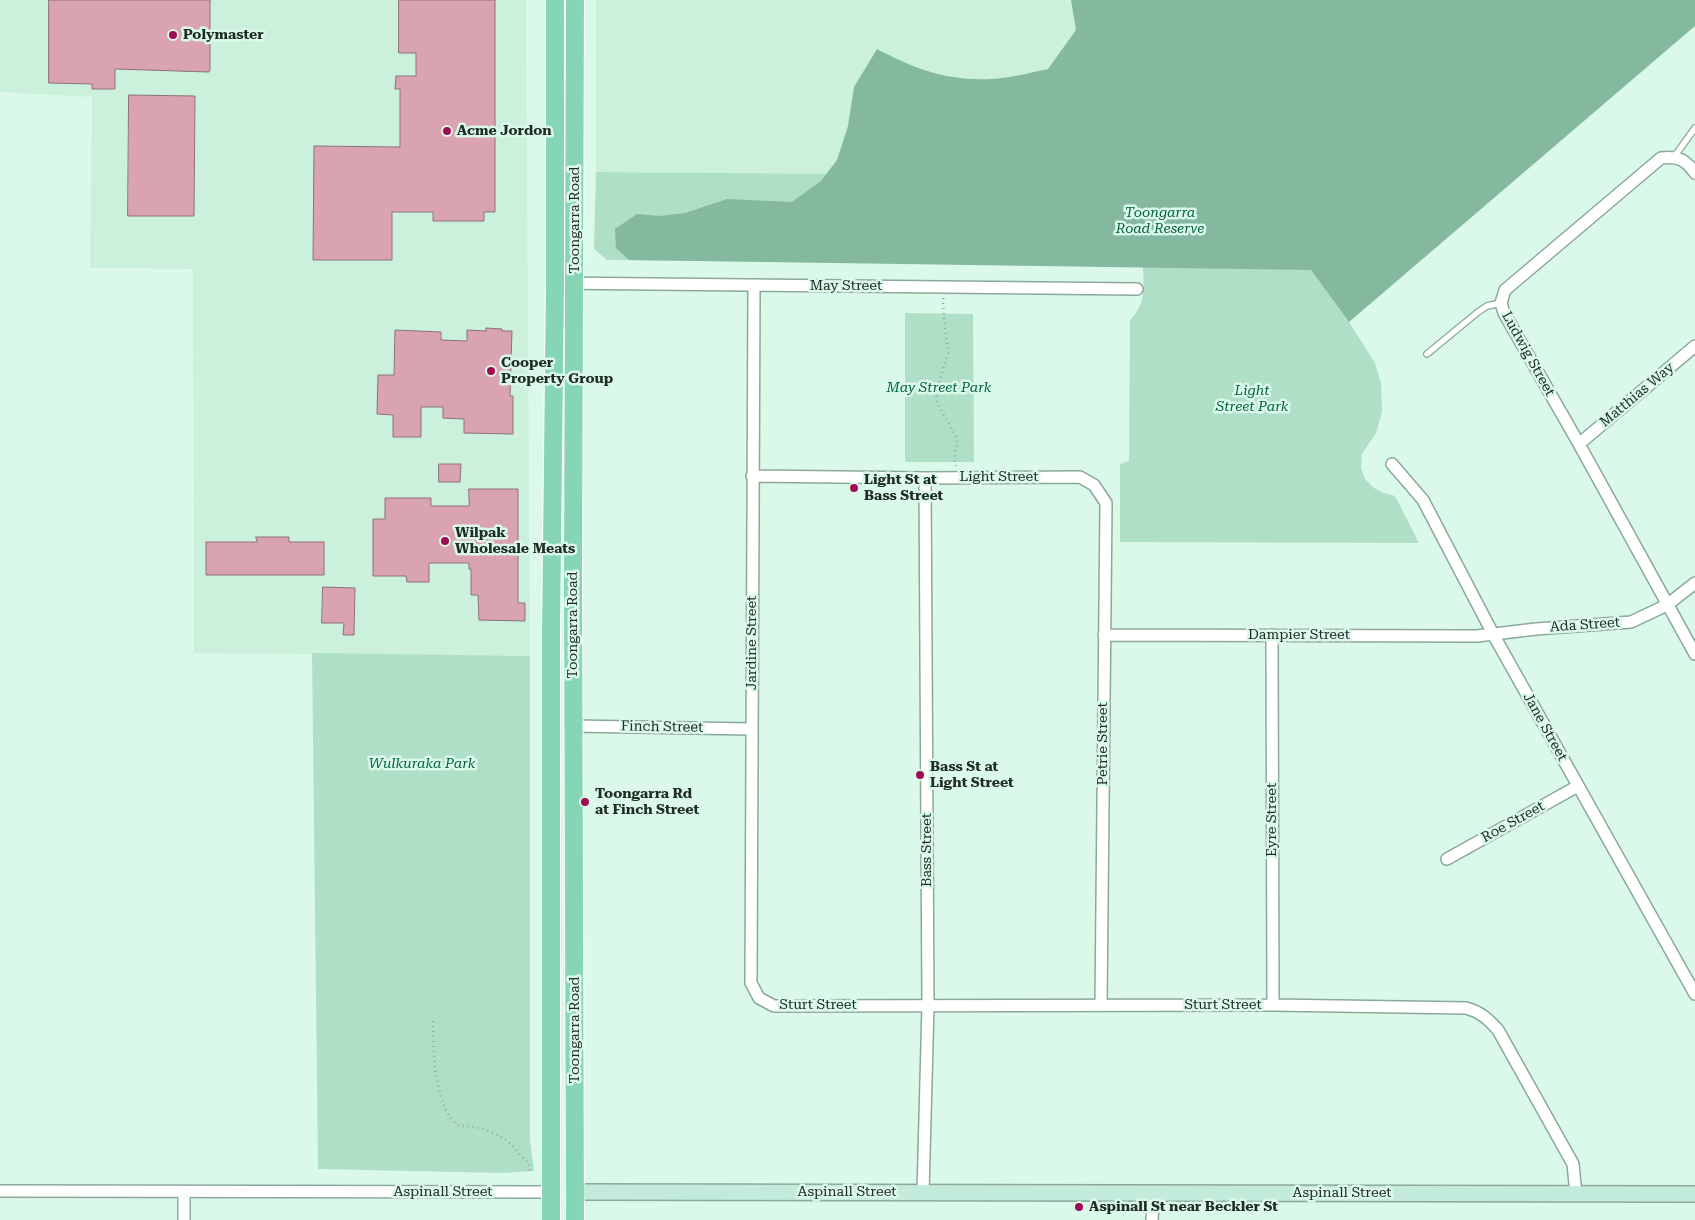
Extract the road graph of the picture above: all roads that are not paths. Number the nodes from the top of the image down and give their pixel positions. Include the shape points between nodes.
1 (555, 0) edge
2 (575, 0) edge
3 (1695, 128) edge
4 (1674, 157) junction
5 (1695, 174) edge
6 (555, 283) junction
7 (575, 283) junction
8 (754, 286) junction
9 (1137, 289) dead end
10 (1501, 303) junction
11 (1695, 346) edge
12 (1427, 354) dead end
13 (1579, 444) junction
14 (1392, 464) dead end
15 (752, 476) junction
16 (925, 478) junction
17 (1094, 485) joint
18 (1695, 582) edge
19 (1668, 605) junction
20 (1493, 634) junction
21 (1104, 635) junction
22 (1272, 635) junction
23 (1695, 654) edge
24 (573, 726) junction
25 (752, 729) junction
26 (1578, 786) junction
27 (1447, 859) dead end
28 (1695, 994) edge
29 (759, 998) joint
30 (1273, 1005) junction
31 (928, 1006) junction
32 (1101, 1006) junction
33 (0, 1191) edge
34 (184, 1192) junction
35 (551, 1192) junction
36 (576, 1192) junction
37 (923, 1192) junction
38 (1154, 1192) junction
39 (1576, 1194) junction
40 (1695, 1194) edge
41 (184, 1220) edge
42 (551, 1220) edge
43 (575, 1220) edge
44 (1152, 1220) edge

1 - 6 main road, Toongarra Road
2 - 7 main road, Toongarra Road
3 - 4 lane
4 - 5 street via 1688,164
4 - 10 street, Ludwig Street via 1661,158 1505,290
6 - 7 street, May Street
6 - 35 main road, Toongarra Road
7 - 8 street, May Street
7 - 24 main road, Toongarra Road
8 - 9 street, May Street
8 - 15 street, Jardine Street
10 - 12 lane via 1478,312
10 - 13 street, Ludwig Street
11 - 13 street, Matthias Way
13 - 19 street, Ludwig Street
14 - 20 street, Jane Street via 1424,500
15 - 16 street, Light Street
15 - 25 street, Jardine Street
16 - 17 street, Light Street via 1080,477
16 - 31 street, Bass Street
17 - 21 street, Petrie Street via 1106,503
18 - 19 street, Ada Street
19 - 20 street, Ada Street via 1631,622
19 - 23 street, Ludwig Street
20 - 22 street, Dampier Street
20 - 26 street, Jane Street
21 - 22 street, Dampier Street
21 - 32 street, Petrie Street
22 - 30 street, Eyre Street
24 - 25 street, Finch Street
24 - 36 main road, Toongarra Road
25 - 29 street, Jardine Street via 751,983
26 - 27 street, Roe Street
26 - 28 street, Jane Street
29 - 31 street, Sturt Street via 774,1006
30 - 32 street, Sturt Street
30 - 39 street, Sturt Street via 1466,1008 1478,1011 1498,1030 1573,1164
31 - 32 street, Sturt Street
31 - 37 street, Bass Street
33 - 34 street, Aspinall Street
34 - 35 street, Aspinall Street
34 - 41 street
35 - 36 main road, Aspinall Street
35 - 42 main road, Toongarra Road
36 - 37 main road, Aspinall Street
36 - 43 main road, Toongarra Road
37 - 38 main road, Aspinall Street
38 - 39 main road, Aspinall Street
38 - 44 street
39 - 40 main road, Aspinall Street

